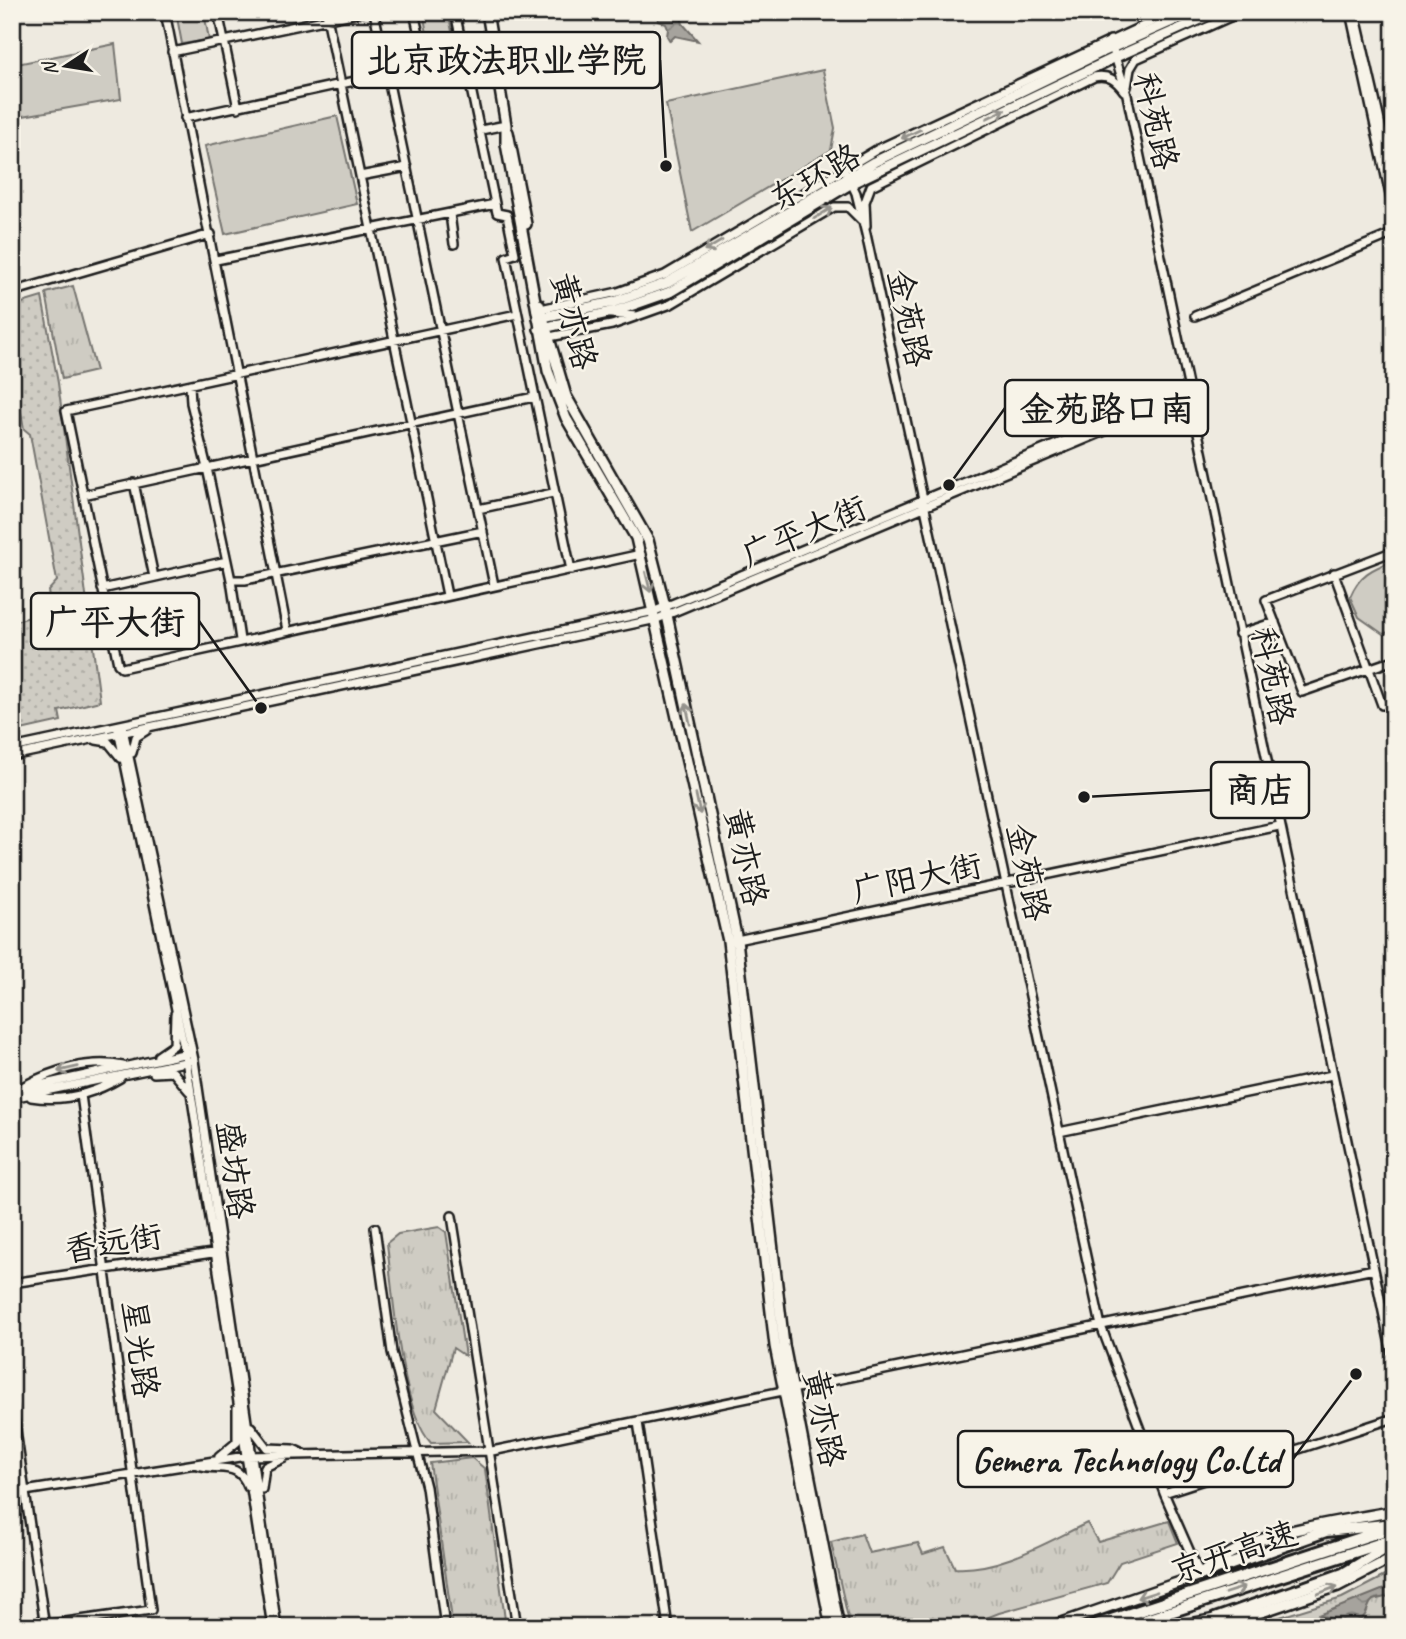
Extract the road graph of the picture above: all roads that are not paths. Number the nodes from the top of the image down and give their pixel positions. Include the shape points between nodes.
1 (165, 12) edge
2 (218, 12) edge
3 (362, 12) edge
4 (374, 12) edge
5 (414, 12) edge
6 (455, 12) edge
7 (487, 12) edge
8 (1172, 12) edge
9 (1193, 12) edge
10 (1217, 12) edge
11 (1241, 12) edge
12 (1351, 13) edge
13 (327, 16) edge
14 (1149, 42) junction
15 (224, 43) junction
16 (1113, 48) junction
17 (173, 52) junction
18 (465, 57) junction
19 (1136, 59) junction
20 (426, 66) junction
21 (387, 75) junction
22 (341, 85) junction
23 (1011, 86) junction
24 (1074, 87) junction
25 (1048, 89) junction
26 (1127, 94) junction
27 (1033, 97) junction
28 (989, 106) junction
29 (238, 108) junction
30 (185, 117) junction
31 (1014, 117) junction
32 (961, 119) junction
33 (936, 122) junction
34 (506, 125) junction
35 (481, 130) junction
36 (407, 167) junction
37 (886, 167) junction
38 (360, 176) junction
39 (848, 176) junction
40 (1394, 182) edge
41 (871, 186) junction
42 (495, 204) junction
43 (795, 207) junction
44 (1394, 213) edge
45 (450, 214) junction
46 (760, 217) junction
47 (418, 221) junction
48 (863, 222) junction
49 (372, 231) junction
50 (1394, 233) edge
51 (211, 234) junction
52 (866, 234) junction
53 (785, 237) junction
54 (454, 243) dead end
55 (752, 244) junction
56 (733, 255) junction
57 (691, 259) junction
58 (216, 260) junction
59 (676, 279) junction
60 (714, 279) junction
61 (12, 292) edge
62 (517, 314) junction
63 (607, 314) junction
64 (1195, 316) dead end
65 (641, 317) junction
66 (540, 323) junction
67 (441, 331) junction
68 (395, 340) junction
69 (236, 373) junction
70 (190, 385) junction
71 (1190, 392) junction
72 (534, 397) junction
73 (458, 413) junction
74 (412, 424) junction
75 (251, 458) junction
76 (207, 468) junction
77 (134, 483) junction
78 (553, 493) junction
79 (83, 495) junction
80 (924, 503) junction
81 (478, 509) junction
82 (483, 531) junction
83 (437, 541) junction
84 (1394, 551) edge
85 (641, 554) junction
86 (227, 561) junction
87 (571, 569) junction
88 (275, 573) junction
89 (1334, 573) junction
90 (153, 577) junction
91 (231, 580) junction
92 (494, 585) junction
93 (103, 589) junction
94 (447, 595) junction
95 (666, 611) junction
96 (656, 615) junction
97 (1275, 622) junction
98 (287, 630) junction
99 (1239, 634) junction
100 (240, 640) junction
101 (1394, 660) edge
102 (1368, 669) junction
103 (1394, 704) edge
104 (158, 724) junction
105 (120, 729) junction
106 (82, 741) junction
107 (12, 748) edge
108 (12, 756) edge
109 (125, 765) junction
110 (135, 782) junction
111 (1279, 826) junction
112 (1006, 884) junction
113 (732, 941) junction
114 (176, 1006) junction
115 (190, 1057) junction
116 (150, 1060) junction
117 (125, 1070) junction
118 (140, 1071) junction
119 (1332, 1075) junction
120 (14, 1093) edge
121 (81, 1095) junction
122 (24, 1096) junction
123 (192, 1096) junction
124 (1059, 1132) junction
125 (452, 1216) dead end
126 (375, 1228) dead end
127 (219, 1252) junction
128 (105, 1269) junction
129 (1374, 1269) junction
130 (12, 1283) edge
131 (1101, 1326) junction
132 (1394, 1364) edge
133 (786, 1389) junction
134 (12, 1404) edge
135 (238, 1404) junction
136 (247, 1418) junction
137 (1394, 1418) edge
138 (638, 1423) junction
139 (492, 1451) junction
140 (419, 1454) junction
141 (249, 1455) junction
142 (295, 1455) junction
143 (308, 1455) junction
144 (209, 1461) junction
145 (193, 1464) junction
146 (133, 1474) junction
147 (25, 1491) junction
148 (12, 1493) edge
149 (1164, 1493) junction
150 (252, 1497) junction
151 (1394, 1511) edge
152 (261, 1514) junction
153 (1394, 1525) edge
154 (1394, 1541) edge
155 (1394, 1557) edge
156 (1200, 1575) junction
157 (1217, 1623) edge
158 (45, 1626) edge
159 (30, 1627) edge
160 (274, 1627) edge
161 (445, 1627) edge
162 (517, 1627) edge
163 (668, 1627) edge
164 (831, 1627) edge
165 (839, 1627) edge
166 (1050, 1627) edge
167 (1090, 1627) edge
168 (1124, 1627) edge
169 (1174, 1627) edge

1 - 17 street
2 - 15 street
3 - 13 street
4 - 21 street
5 - 20 street
6 - 18 street
7 - 34 main road, 黄亦路
8 - 16 street
9 - 16 main road
10 - 14 main road
11 - 19 street
12 - 40 street
12 - 44 street
13 - 15 street
13 - 22 street
14 - 16 main road
14 - 19 street
15 - 17 street
15 - 29 street
16 - 23 street
16 - 25 main road, 东环路
16 - 26 street, 科苑路
16 - 28 main road, 东环路
17 - 30 street
18 - 20 street
18 - 35 street
19 - 26 street
20 - 21 street
21 - 22 street
21 - 36 street
22 - 29 street
22 - 38 street
23 - 28 street
23 - 33 street
24 - 25 street
24 - 26 street via 1102,75
24 - 31 street
25 - 27 main road, 东环路
26 - 71 street, 科苑路
27 - 31 street
37 -> 27 main road, 东环路
28 - 32 main road, 东环路
29 - 30 street
30 - 51 street
31 - 41 street
32 - 33 street
32 - 39 main road, 东环路
33 -> 39 street
34 - 35 street
34 - 66 main road, 黄亦路 via 513,143
35 - 42 street
36 - 38 street
36 - 47 street
37 - 39 main road, 东环路
37 - 41 street
38 - 49 street
39 - 43 main road, 东环路
39 - 46 street
39 - 48 street, 金苑路
39 - 55 main road, 东环路
41 - 52 street via 865,202
42 - 45 street
42 - 62 street via 497,214 506,215 515,254 506,257
43 - 46 street
43 - 59 main road, 东环路
45 - 47 street
45 - 54 street
46 -> 57 street
47 - 49 street
47 - 67 street
48 - 52 street, 金苑路
53 -> 48 street via 842,204
49 - 58 street
49 - 68 street
50 - 64 street
51 - 58 street
51 - 61 street
52 - 80 street, 金苑路
53 - 55 street
53 - 60 street
55 - 56 main road, 东环路
56 - 60 street
56 - 63 main road, 东环路 via 670,292
57 - 59 street
57 - 66 street via 642,284
58 - 69 street
59 - 66 main road, 东环路 via 636,296
60 - 65 street
62 - 67 street
62 - 72 street
63 - 65 street
63 - 66 main road, 东环路
65 - 66 street
66 - 85 main road, 黄亦路 via 552,384 566,418
66 - 95 main road, 黄亦路 via 575,415 648,540
67 - 68 street
67 - 73 street
68 - 69 street
68 - 74 street
69 - 70 street
69 - 75 street
70 - 76 street
70 - 79 street via 66,411
71 - 80 street, 广平大街
71 - 99 street, 科苑路
72 - 73 street
72 - 78 street
73 - 74 street
73 - 81 street
74 - 75 street
74 - 83 street
75 - 76 street
75 - 88 street
76 - 77 street
76 - 86 street
77 - 79 street
77 - 90 street
78 - 81 street
78 - 87 street
79 - 93 street
80 - 95 street, 广平大街
80 - 112 street, 金苑路
81 - 82 street
82 - 83 street
82 - 92 street
83 - 88 street
83 - 94 street
84 - 89 street
85 - 87 street
85 -> 96 main road, 黄亦路
86 - 90 street
86 - 91 street
87 - 92 street
88 - 91 street
88 - 98 street
89 - 97 street via 1266,600
89 - 102 street
90 - 93 street
91 - 100 street
92 - 94 street
93 - 100 street via 122,668
94 - 98 street
95 - 96 street, 广平大街
113 -> 95 main road, 黄亦路
96 - 104 street, 广平大街
96 - 105 street, 广平大街
96 -> 113 main road, 黄亦路
97 - 99 street
97 - 102 street via 1302,692
98 - 100 street
99 - 111 street, 科苑路
101 - 102 street
102 - 103 street via 1382,705
104 - 105 street, 广平大街
104 - 110 street via 133,743
105 - 106 street, 广平大街
105 - 107 street, 广平大街
105 - 109 street, 盛坊路
105 - 110 street, 盛坊路
106 - 108 street, 广平大街
106 - 109 street via 108,742
109 - 114 street, 盛坊路
110 - 115 street, 盛坊路
111 - 112 street, 广阳大街
111 - 119 street, 科苑路
112 - 113 street, 广阳大街
112 - 124 street, 金苑路
113 - 133 main road, 黄亦路
114 - 115 street, 盛坊路
114 - 116 street via 174,1045
115 - 116 street
115 - 118 street
115 - 123 street, 盛坊路
115 - 127 street, 盛坊路
116 - 117 street
117 - 118 street
117 -> 120 street
117 - 121 street via 101,1089
117 - 122 street
118 - 123 street via 173,1072
119 - 124 street
119 - 129 street, 科苑路
120 - 122 street
121 - 122 street via 46,1100
121 - 128 street, 星光路
123 - 127 street, 盛坊路
124 - 131 street, 金苑路
125 - 139 street
126 - 140 street via 393,1352
127 - 128 street, 香远街
127 - 135 street, 盛坊路
127 - 136 street, 盛坊路
128 - 130 street, 香远街
128 - 146 street, 星光路
129 - 131 street
129 - 132 street, 科苑路
131 - 133 street
131 - 149 street, 金苑路
133 - 138 street
133 - 164 main road, 黄亦路
133 - 165 main road, 黄亦路
134 - 147 street
135 - 141 street, 盛坊路
135 - 144 street via 237,1442
136 - 141 street, 盛坊路
136 - 143 street via 267,1448
137 - 149 street
138 - 139 street
138 - 163 street
139 - 140 street
139 - 162 street
140 - 143 street
140 - 161 street
141 - 142 street
141 - 144 street
141 - 150 street, 盛坊路
141 - 152 street, 盛坊路
142 - 143 street
142 - 152 street via 261,1473
144 - 145 street
145 - 146 street
145 - 150 street via 231,1467 246,1481
146 - 147 street
146 - 158 street, 星光路 via 151,1609
147 - 148 street
147 - 158 street
149 - 156 street, 金苑路
150 - 160 street, 盛坊路
151 - 156 main road via 1326,1521 1236,1550
152 - 160 street, 盛坊路
153 - 156 highway via 1326,1531
153 - 167 highway, 京开高速
154 - 157 highway via 1343,1574
168 -> 154 highway, 京开高速
157 -> 155 main road via 1324,1592
156 -> 166 main road
157 - 169 main road
158 - 159 street

